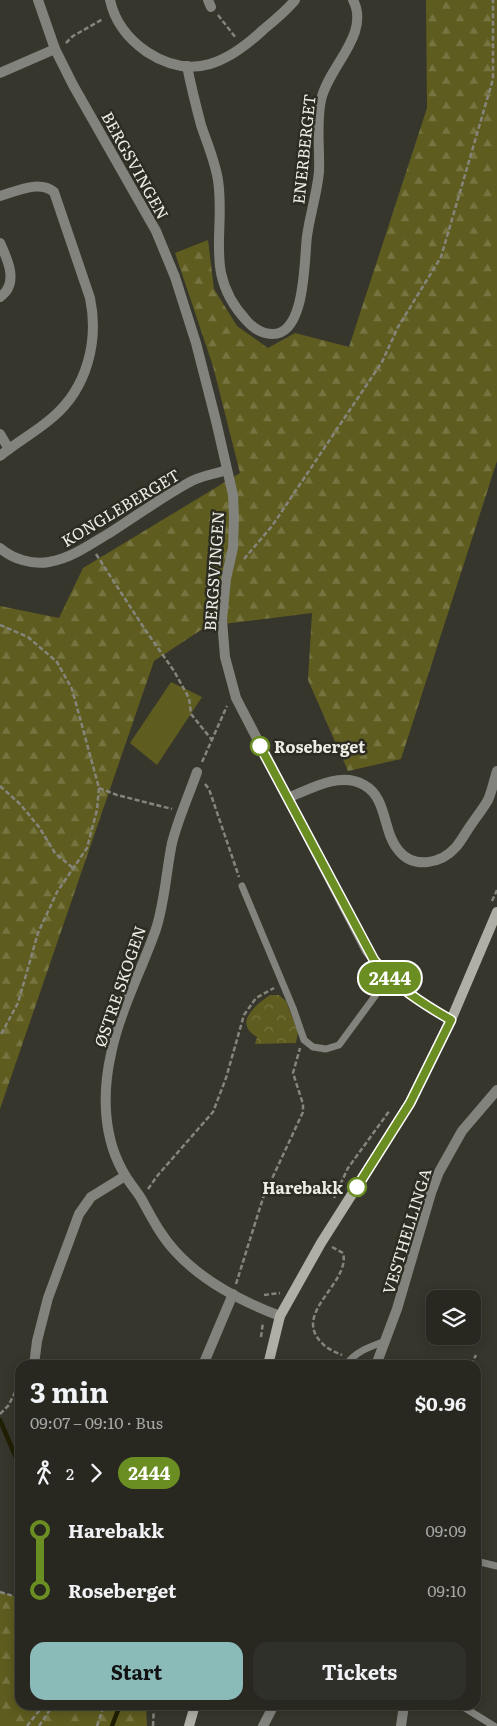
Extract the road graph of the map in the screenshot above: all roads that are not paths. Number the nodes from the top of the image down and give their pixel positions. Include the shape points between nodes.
1 (38, 0) edge
2 (110, 0) edge
3 (295, 0) edge
4 (353, 0) edge
5 (55, 49) junction
6 (186, 66) junction
7 (0, 73) edge
8 (0, 196) edge
9 (0, 243) edge
10 (0, 297) edge
11 (0, 434) edge
12 (9, 449) junction
13 (0, 456) edge
14 (227, 470) junction
15 (0, 548) edge
16 (497, 771) edge
17 (197, 772) road end
18 (288, 798) junction
19 (242, 886) road end
20 (493, 910) edge
21 (389, 977) junction
22 (451, 1020) junction
23 (497, 1090) edge
24 (125, 1176) junction
25 (233, 1294) junction
26 (280, 1316) junction
27 (383, 1342) junction
28 (35, 1360) edge
29 (205, 1360) edge
30 (269, 1360) edge
31 (351, 1360) edge
32 (378, 1360) edge
33 (481, 1562) edge
34 (497, 1566) edge
35 (193, 1710) edge
36 (271, 1710) edge
37 (403, 1710) edge
38 (468, 1710) edge
39 (188, 1726) edge
40 (263, 1726) edge
41 (401, 1726) edge
42 (494, 1726) edge

1 - 5 street, BERGSVINGEN
2 - 6 street via 126,35 136,45 161,59
3 - 6 street via 235,54 216,63
4 - 6 street, ENERBERGET via 358,18 356,30 327,82 320,104 319,174 307,235 299,306 292,324 281,333 265,333 251,325 238,311 221,277 218,178
5 - 7 street
5 - 14 street, BERGSVINGEN via 148,216 175,277 204,372
8 - 12 street via 33,186 54,192 94,313 91,353 77,388 55,416
9 - 10 street via 12,276 6,292
11 - 12 street
12 - 13 street
14 - 15 street, KONGLEBERGET via 190,482 72,555 47,563 26,561
14 - 18 street, BERGSVINGEN via 234,517 233,548 222,620 227,670 236,698
16 - 18 street via 488,799 456,847 442,858 426,862 413,862 398,851 389,835 378,800 364,785 348,780 329,782
17 - 24 street, ØSTRE SKOGEN via 172,842 156,928 111,1053 105,1092 107,1120 113,1149
18 - 21 street, BERGSVINGEN via 367,951
19 - 21 lane via 304,1040 313,1047 326,1049 340,1045
20 - 22 main road
21 - 22 street, BERGSVINGEN
22 - 26 main road via 410,1103 321,1243
23 - 27 street, VESTHELLINGA via 462,1131 439,1172 397,1309
24 - 25 street, ØSTRE SKOGEN via 175,1251 197,1272
24 - 28 street via 91,1197 79,1214 48,1298
25 - 26 street, ØSTRE SKOGEN
25 - 29 street
26 - 30 main road
27 - 31 lane via 367,1347
27 - 32 street, VESTHELLINGA
33 - 34 lane
35 - 39 main road
36 - 40 street
37 - 41 street
38 - 42 lane

